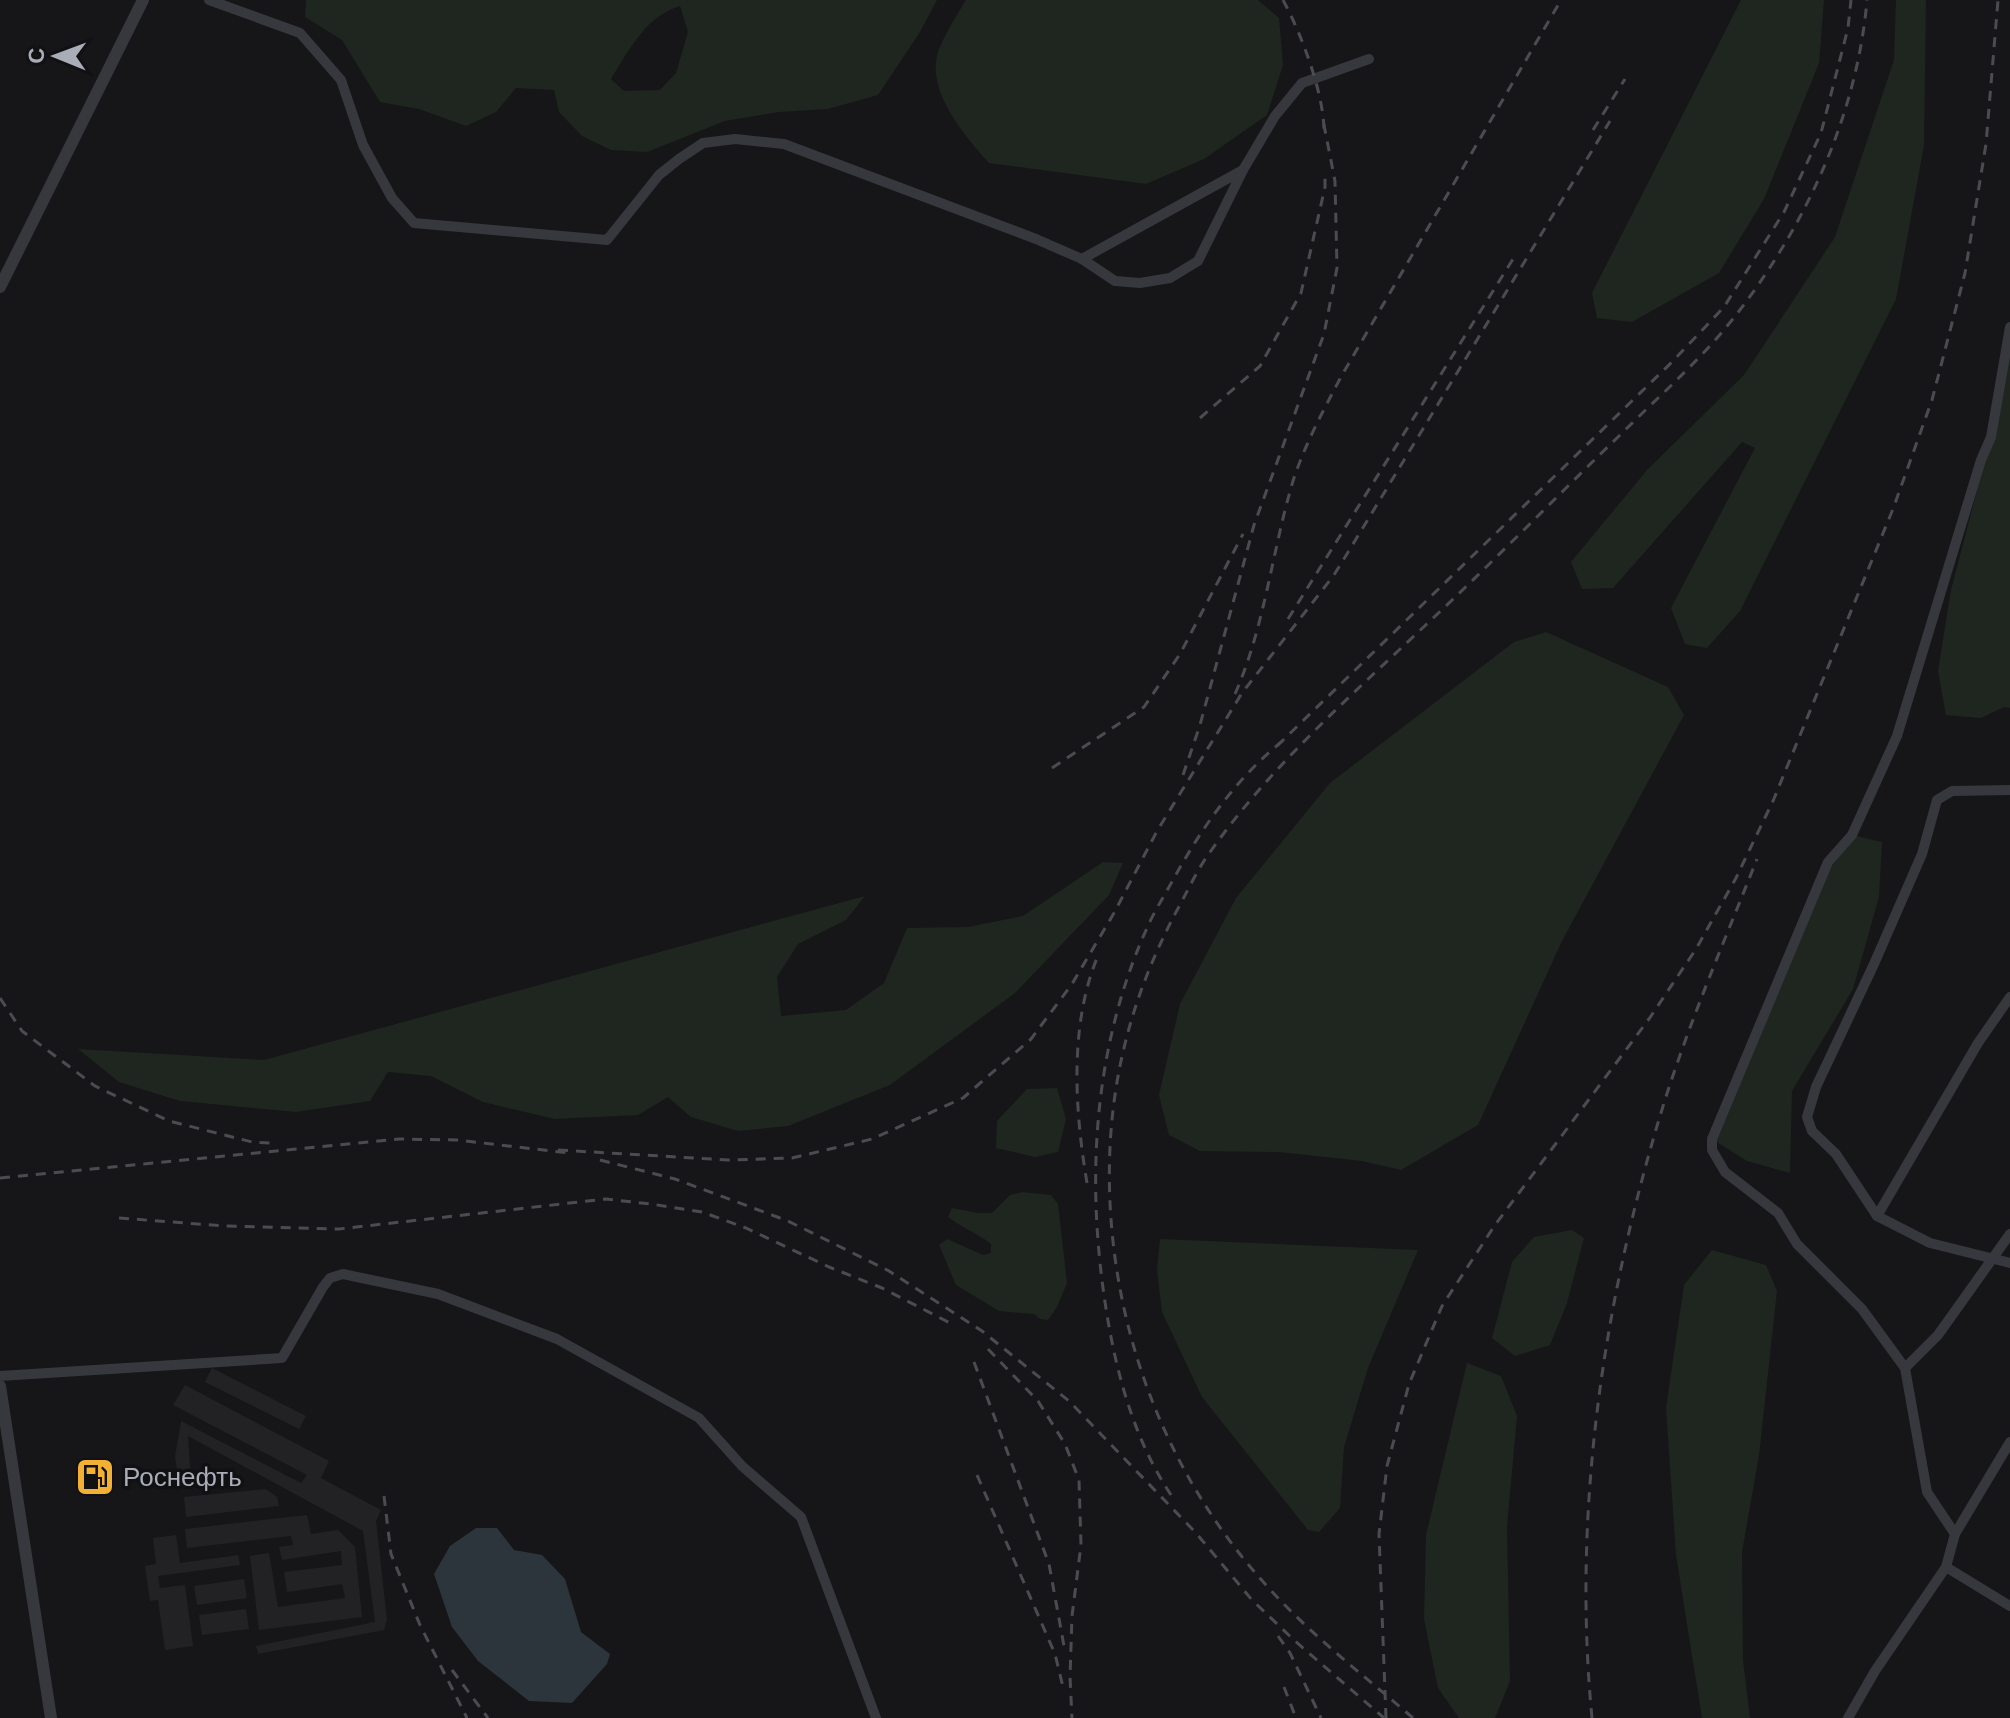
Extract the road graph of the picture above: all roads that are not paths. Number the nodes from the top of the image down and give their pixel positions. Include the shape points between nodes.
1 (143, 0) edge
2 (209, 0) edge
3 (1369, 59) dead end
4 (1243, 170) junction
5 (1082, 259) junction
6 (0, 287) edge
7 (2010, 327) edge
8 (2010, 790) edge
9 (2010, 997) edge
10 (1877, 1216) junction
11 (2010, 1234) edge
12 (1990, 1259) junction
13 (2010, 1263) edge
14 (1905, 1368) junction
15 (0, 1376) edge
16 (0, 1386) edge
17 (2010, 1442) edge
18 (1955, 1534) junction
19 (1946, 1567) junction
20 (2010, 1606) edge
21 (51, 1718) edge
22 (876, 1718) edge
23 (1848, 1718) edge

1 - 6 street
2 - 5 street via 300,33 341,80 363,145 392,198 414,223 607,240 659,175 679,159 703,143 735,139 784,144
3 - 4 street via 1302,83
4 - 5 street
4 - 5 street via 1198,261 1170,278 1115,281
7 - 14 street via 1991,437 1897,736 1852,835 1828,862 1712,1139 1712,1150 1725,1172 1778,1213 1797,1244 1862,1309
8 - 10 street via 1952,791 1937,800 1922,854 1816,1087 1807,1117 1812,1131 1836,1154
9 - 10 street
10 - 12 street via 1930,1243
11 - 12 street
12 - 13 street
12 - 14 street via 1938,1335
14 - 18 street via 1927,1492
15 - 22 street via 282,1358 323,1287 343,1274 438,1294 557,1339 699,1418 742,1466 801,1517
16 - 21 street
17 - 18 street
18 - 19 street
19 - 20 street
19 - 23 street

